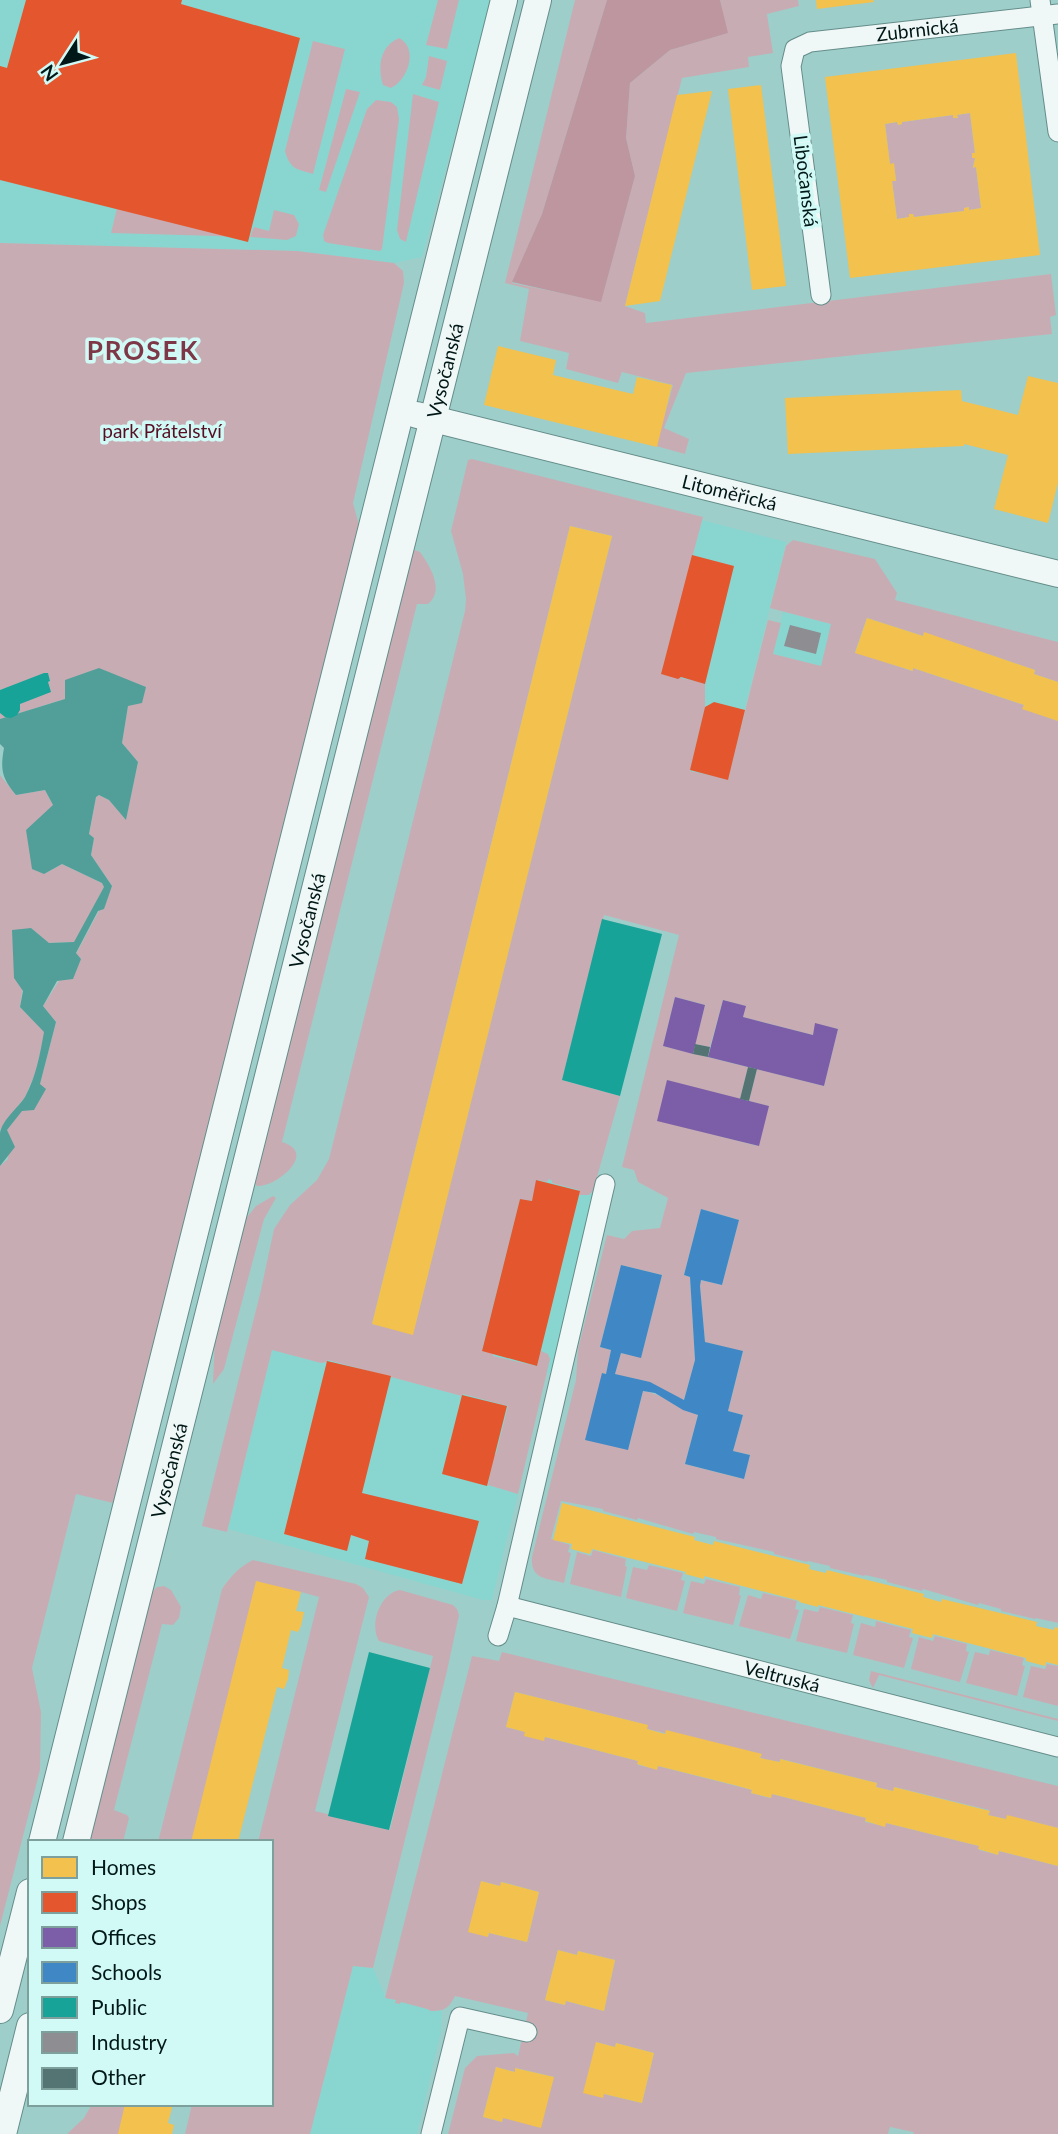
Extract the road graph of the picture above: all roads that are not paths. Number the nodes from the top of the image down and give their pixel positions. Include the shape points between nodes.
1 (504, 0) edge
2 (538, 0) edge
3 (1047, 10) edge
4 (791, 66) joint
5 (1058, 132) edge
6 (821, 295) dead end
7 (402, 411) junction
8 (433, 419) junction
9 (1058, 574) edge
10 (605, 1184) dead end
11 (507, 1606) junction
12 (498, 1636) dead end
13 (1058, 1747) edge
14 (43, 1840) edge
15 (77, 1840) edge
16 (28, 1900) edge
17 (0, 2010) edge
18 (527, 2032) dead end
19 (28, 2034) edge
20 (3, 2134) edge
21 (432, 2134) edge

1 - 7 main road, Vysočanská
2 - 8 main road, Vysočanská
3 - 4 street, Zubrnická via 810,42 796,49
3 - 5 street
4 - 6 street, Libočanská
7 - 8 main road, Litoměřická
7 - 14 main road, Vysočanská
8 - 9 main road, Litoměřická
8 - 15 main road, Vysočanská
10 - 11 street
11 - 12 street
11 - 13 street, Veltruská
16 - 17 main road
18 - 21 street via 460,2017
19 - 20 main road

